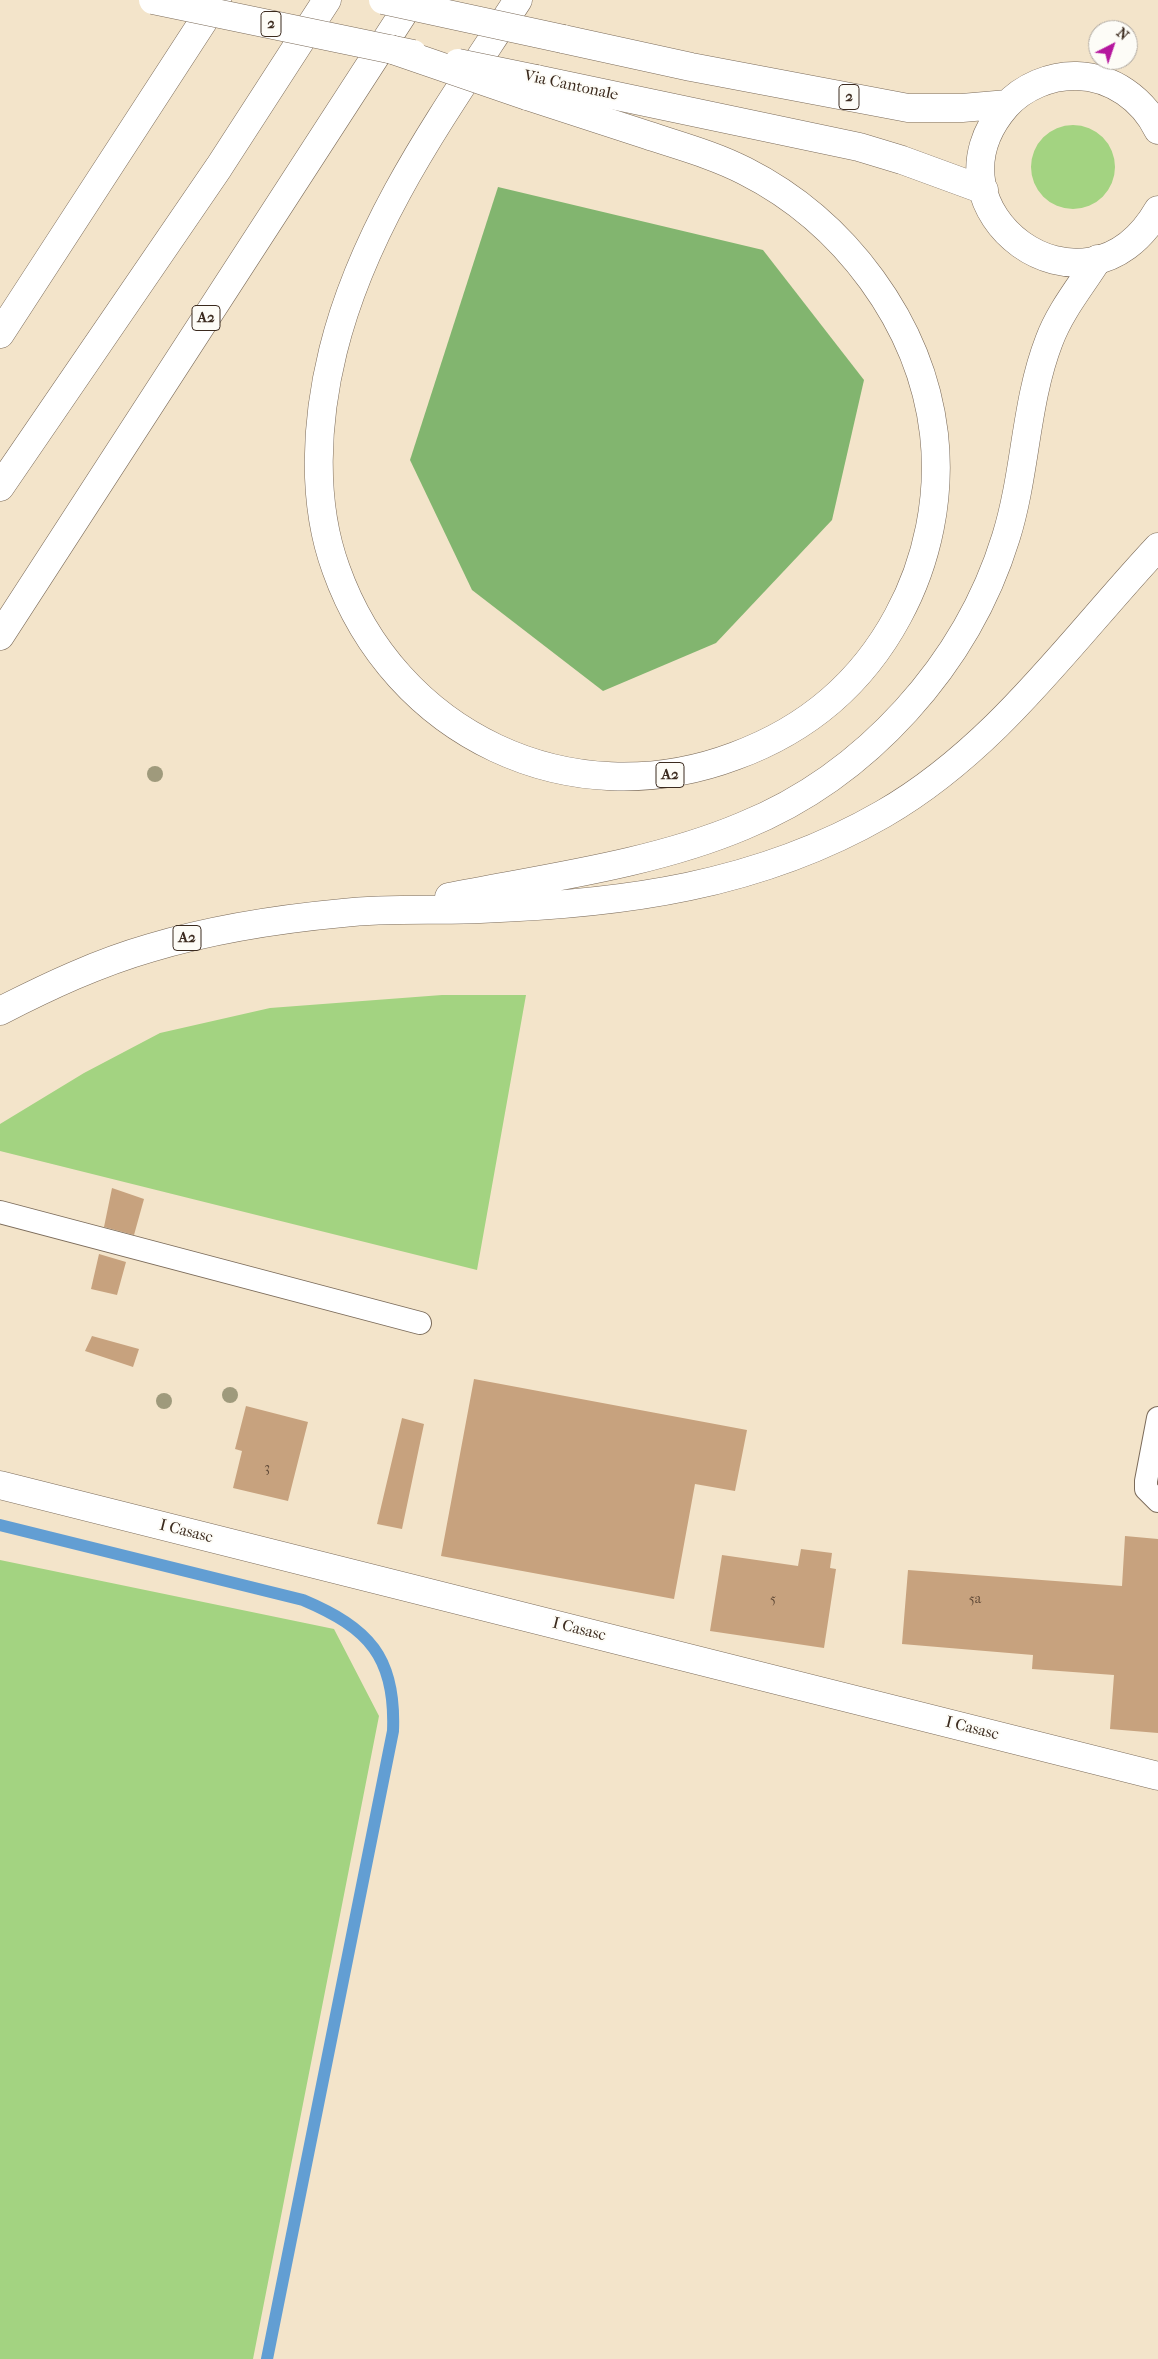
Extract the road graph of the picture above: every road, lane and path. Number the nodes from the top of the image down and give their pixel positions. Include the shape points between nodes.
1 (153, 0) edge
2 (217, 0) edge
3 (328, 0) edge
4 (382, 0) edge
5 (412, 0) edge
6 (518, 0) edge
7 (390, 49) joint
8 (531, 87) junction
9 (1008, 104) junction
10 (1158, 130) edge
11 (984, 190) junction
12 (1154, 222) edge
13 (1098, 259) junction
14 (0, 334) edge
15 (0, 487) edge
16 (1158, 547) edge
17 (0, 636) edge
18 (386, 909) junction
19 (0, 1011) edge
20 (0, 1212) edge
21 (420, 1323) dead end
22 (1158, 1418) edge
23 (0, 1485) edge
24 (1158, 1501) edge
25 (1158, 1776) edge

1 - 7 main road, 2, bridge
2 - 14 main road
3 - 15 main road via 219,167
4 - 9 main road, 2, bridge via 691,67 908,108
5 - 17 main road, A2
6 - 8 main road, A2 via 387,209 346,307 323,402 320,472 325,530 334,566 364,630 404,682 453,724 509,754 565,772 642,777 691,770 750,751 797,727 840,694 875,654 908,597 919,572 927,540 936,473 931,412 911,349 882,293 837,240 793,202 748,173 706,154
7 - 8 main road, A2, bridge
8 - 11 main road, Via Cantonale via 859,147
9 - 10 main road via 1040,83 1064,77 1089,77 1113,85 1134,98
9 - 11 main road via 992,125 983,150
11 - 13 main road via 996,220 1026,249 1066,262
12 - 13 main road via 1119,251
13 - 18 main road, A2 via 1060,316 1043,359 1016,501 1006,538 981,602 949,657 925,689 870,745 815,787 780,808 744,826 704,840 563,875
16 - 18 main road, A2 via 1018,705 974,746 886,812 808,852 720,881 628,898 554,906
18 - 19 main road, A2 via 292,919 188,937 99,966
20 - 21 lane
22 - 24 lane via 1146,1481 1146,1489
23 - 25 main road, I Casasc

